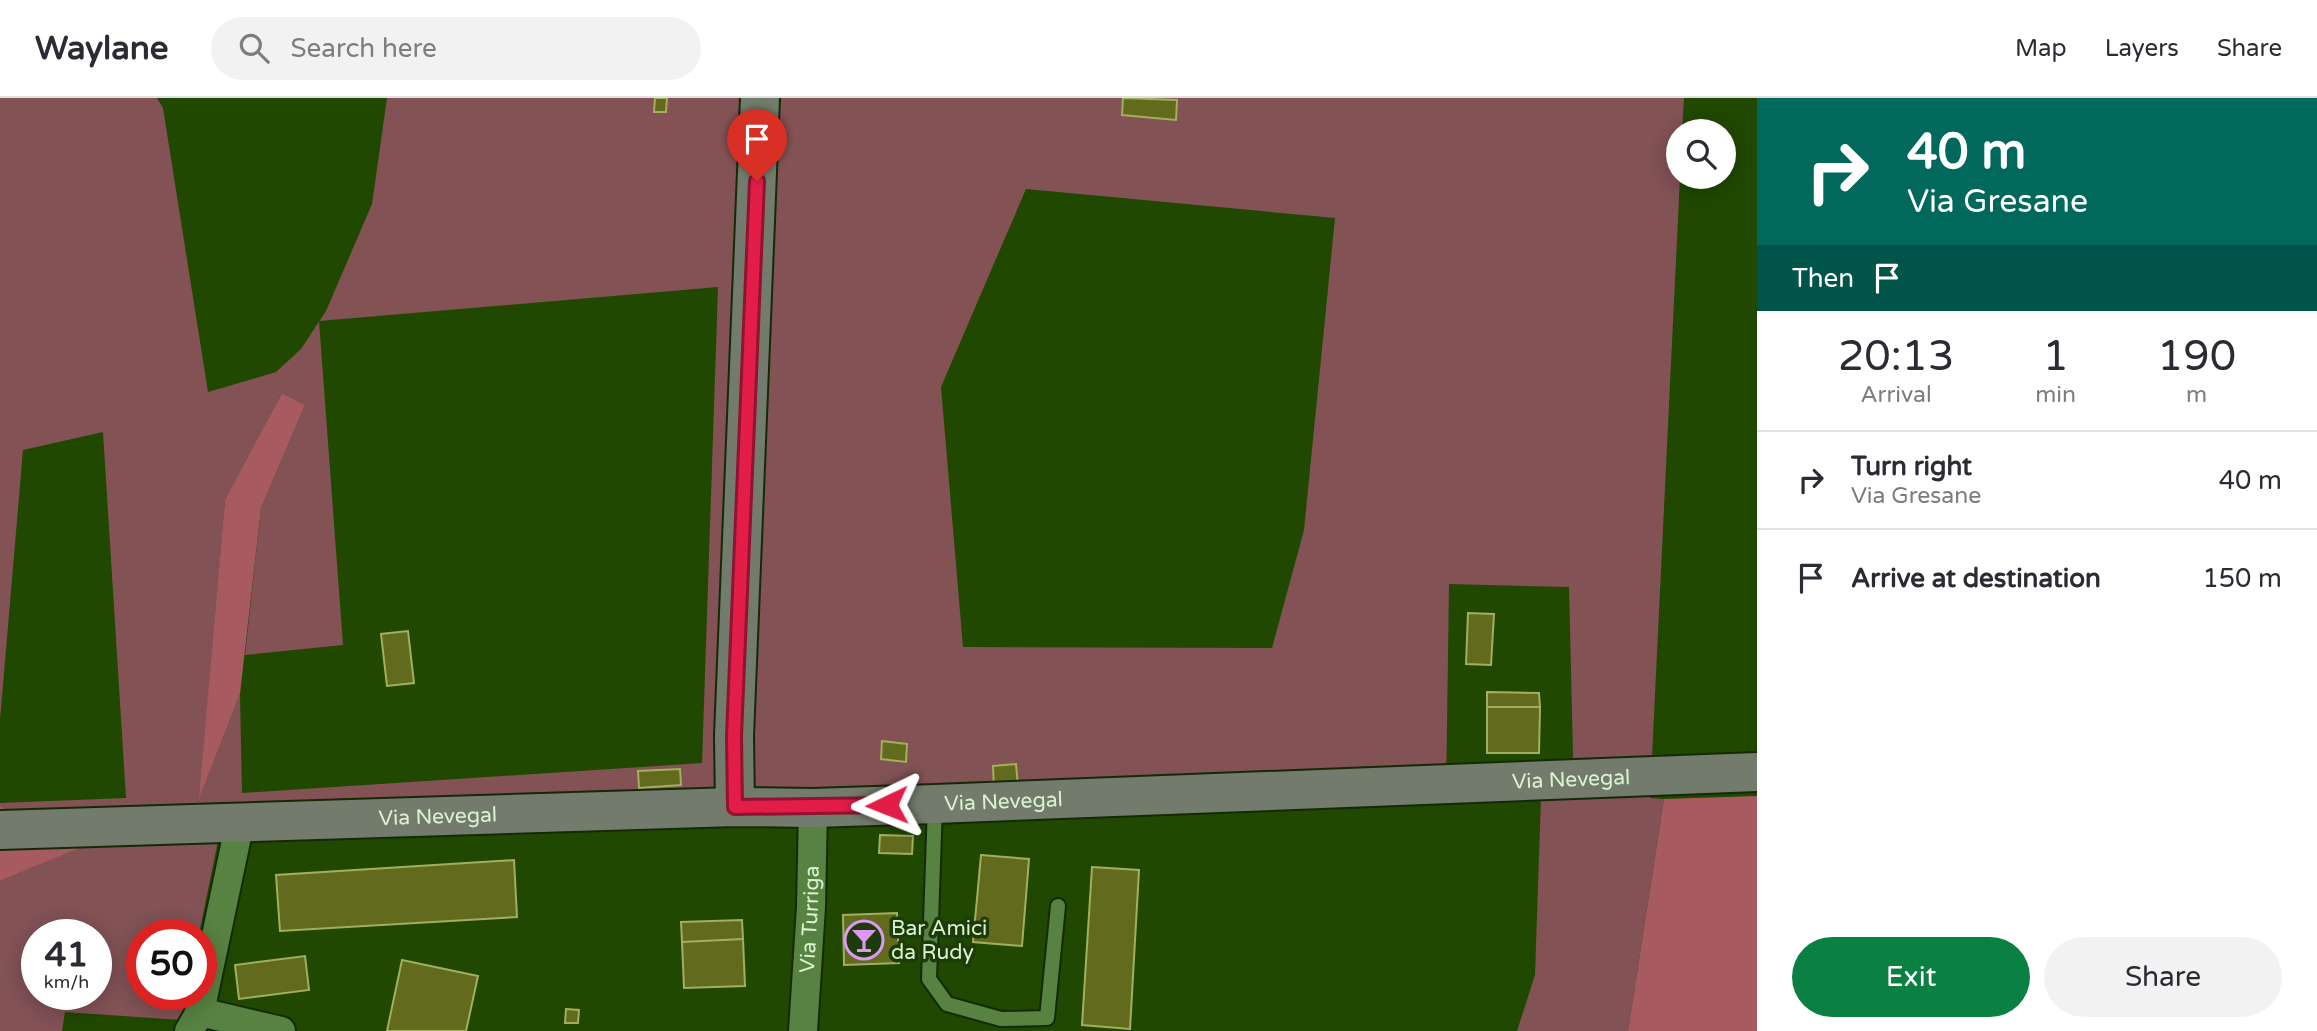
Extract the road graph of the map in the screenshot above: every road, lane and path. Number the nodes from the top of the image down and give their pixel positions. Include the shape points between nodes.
1 (760, 98) edge
2 (1757, 772) edge
3 (935, 804) junction
4 (735, 807) junction
5 (813, 808) junction
6 (240, 822) junction
7 (0, 830) edge
8 (1058, 906) dead end
9 (194, 1021) edge
10 (281, 1031) edge
11 (803, 1031) edge

1 - 4 main road via 734,736
2 - 3 main road, Via Nevegal
3 - 5 main road, Via Nevegal
3 - 8 lane via 929,979 947,1003 1001,1018 1048,1018
4 - 5 main road, Via Nevegal
4 - 6 main road, Via Nevegal
5 - 11 street, Via Turriga
6 - 7 main road, Via Nevegal
6 - 9 street
9 - 10 street

